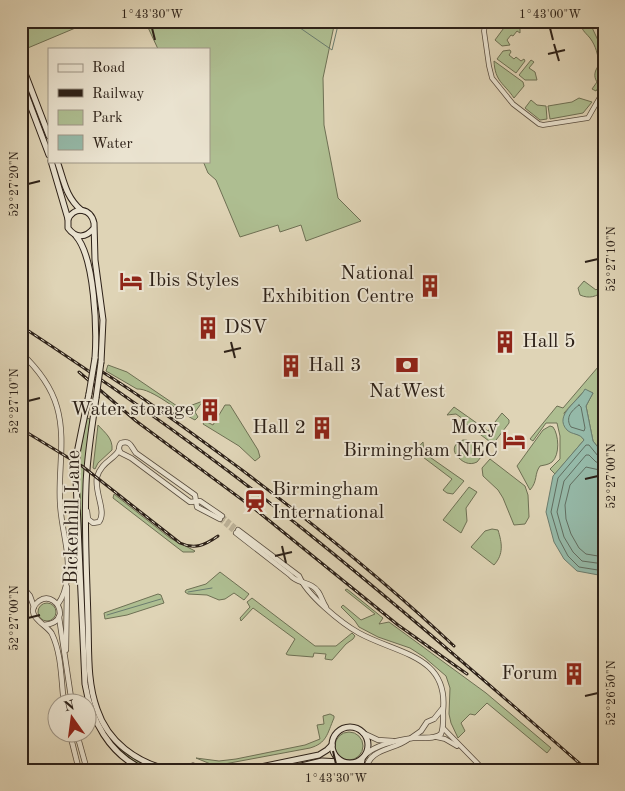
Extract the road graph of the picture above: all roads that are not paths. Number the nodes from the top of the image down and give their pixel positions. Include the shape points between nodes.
1 (486, 21) edge
2 (21, 63) edge
3 (21, 81) edge
4 (604, 90) edge
5 (48, 133) edge
6 (48, 152) edge
7 (51, 162) edge
8 (58, 162) edge
9 (81, 210) junction
10 (68, 219) junction
11 (94, 228) junction
12 (74, 235) junction
13 (21, 353) edge
14 (132, 449) junction
15 (118, 450) junction
16 (124, 455) junction
17 (85, 500) junction
18 (196, 502) junction
19 (221, 518) tunnel mouth
20 (237, 532) tunnel mouth
21 (67, 578) junction
22 (21, 585) edge
23 (58, 604) junction
24 (34, 607) junction
25 (59, 617) junction
26 (44, 625) junction
27 (65, 658) junction
28 (63, 694) edge
29 (70, 694) edge
30 (444, 705) junction
31 (434, 719) junction
32 (424, 726) junction
33 (442, 727) junction
34 (363, 733) junction
35 (434, 737) junction
36 (410, 739) junction
37 (396, 741) junction
38 (73, 744) edge
39 (80, 744) edge
40 (332, 745) junction
41 (461, 748) junction
42 (366, 754) junction
43 (362, 760) junction
44 (343, 762) junction
45 (296, 767) junction
46 (182, 769) edge
47 (203, 769) edge
48 (80, 770) edge
49 (87, 770) edge
50 (144, 770) edge
51 (169, 770) edge
52 (246, 770) edge
53 (284, 770) edge
54 (328, 770) edge
55 (349, 770) edge
56 (360, 770) edge
57 (366, 770) edge
58 (484, 770) edge

1 - 4 street via 484,31 492,78 519,109 539,124 588,118
2 - 5 main road
3 - 6 main road
7 - 10 main road
8 - 9 main road via 67,193
9 - 10 main road via 73,212
9 - 11 main road via 92,216
10 - 12 main road via 68,228
11 - 12 main road via 88,235
11 - 17 main road, Bickenhill Lane, bridge via 94,260 103,320
12 - 50 main road, Bickenhill Lane, bridge via 86,253 95,317 94,358 77,453 76,480 86,691 91,711 104,737 124,757
13 - 21 street via 47,384 61,428 60,502
14 - 15 street via 126,442 119,445
14 - 16 street
14 - 18 street via 194,496
15 - 16 street
15 - 17 street via 100,468 97,478 102,514 99,522 93,523 88,519
16 - 18 street via 190,502
17 - 51 main road, Bickenhill Lane via 91,680 97,710 114,738 130,754
18 - 19 street via 200,501
20 - 30 street via 294,580 302,583 319,604 358,632 420,660 439,680 444,692
21 - 23 street
21 - 27 street
22 - 24 street
23 - 24 street via 47,598
23 - 25 street
24 - 26 street via 36,619
25 - 26 street via 56,622
25 - 27 street
26 - 28 street via 56,643
27 - 29 street
30 - 31 street
30 - 33 street
31 - 32 street
31 - 33 street
32 - 35 street via 426,733
32 - 36 street
33 - 35 street via 441,734
33 - 41 street
34 - 37 street via 378,740
34 - 40 main road via 354,728 342,729 335,735
34 - 42 main road via 367,740
35 - 36 street
35 - 41 street via 446,739
36 - 37 street
36 - 57 street via 374,755 367,762
37 - 42 street
38 - 48 street
39 - 49 street
40 - 44 main road
40 - 52 main road via 319,755
41 - 58 street
42 - 43 main road
43 - 44 main road
43 - 56 main road
44 - 45 main road via 322,761
44 - 55 main road
45 - 53 main road
45 - 54 highway
46 - 47 main road via 193,766

